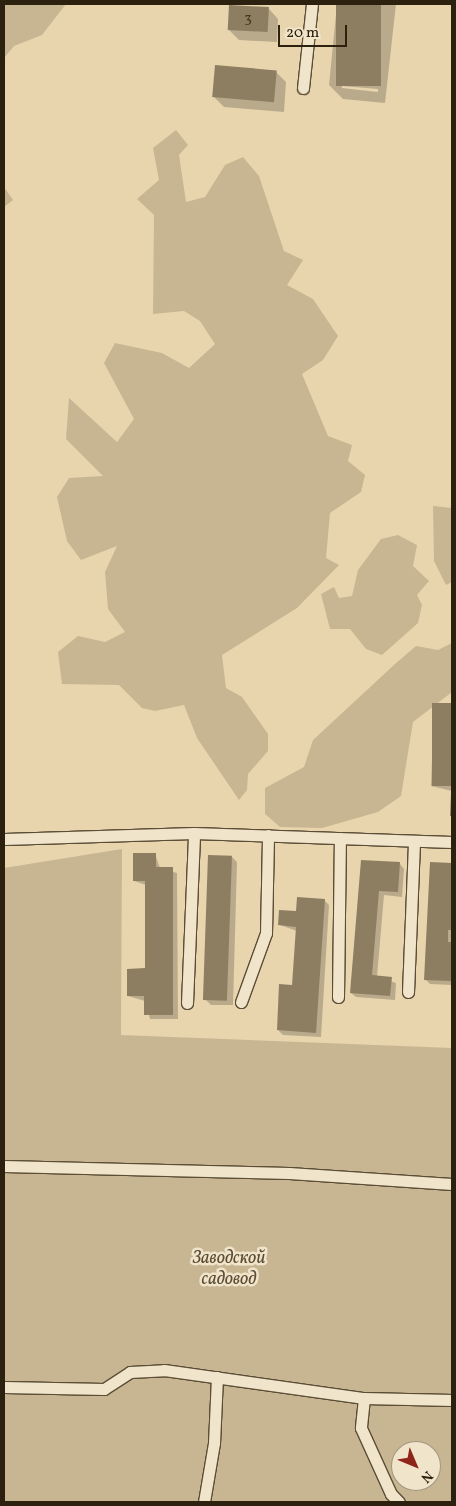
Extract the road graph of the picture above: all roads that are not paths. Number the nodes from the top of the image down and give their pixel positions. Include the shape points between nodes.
1 (312, 4) edge
2 (303, 88) dead end
3 (194, 833) junction
4 (268, 835) junction
5 (340, 838) junction
6 (4, 839) edge
7 (414, 841) junction
8 (452, 842) edge
9 (408, 992) dead end
10 (338, 997) dead end
11 (242, 1002) dead end
12 (187, 1003) dead end
13 (4, 1166) edge
14 (452, 1184) edge
15 (217, 1378) junction
16 (4, 1387) edge
17 (364, 1398) junction
18 (452, 1400) edge
19 (204, 1502) edge
20 (399, 1502) edge

1 - 2 lane
3 - 4 lane
3 - 6 lane
3 - 12 lane
4 - 5 lane
4 - 11 lane via 266,933
5 - 7 lane
5 - 10 lane
7 - 8 lane
7 - 9 lane
13 - 14 lane via 289,1173
15 - 16 lane via 164,1370 130,1372 104,1389
15 - 17 lane
15 - 19 lane via 214,1443
17 - 18 lane
17 - 20 lane via 361,1428 390,1494

